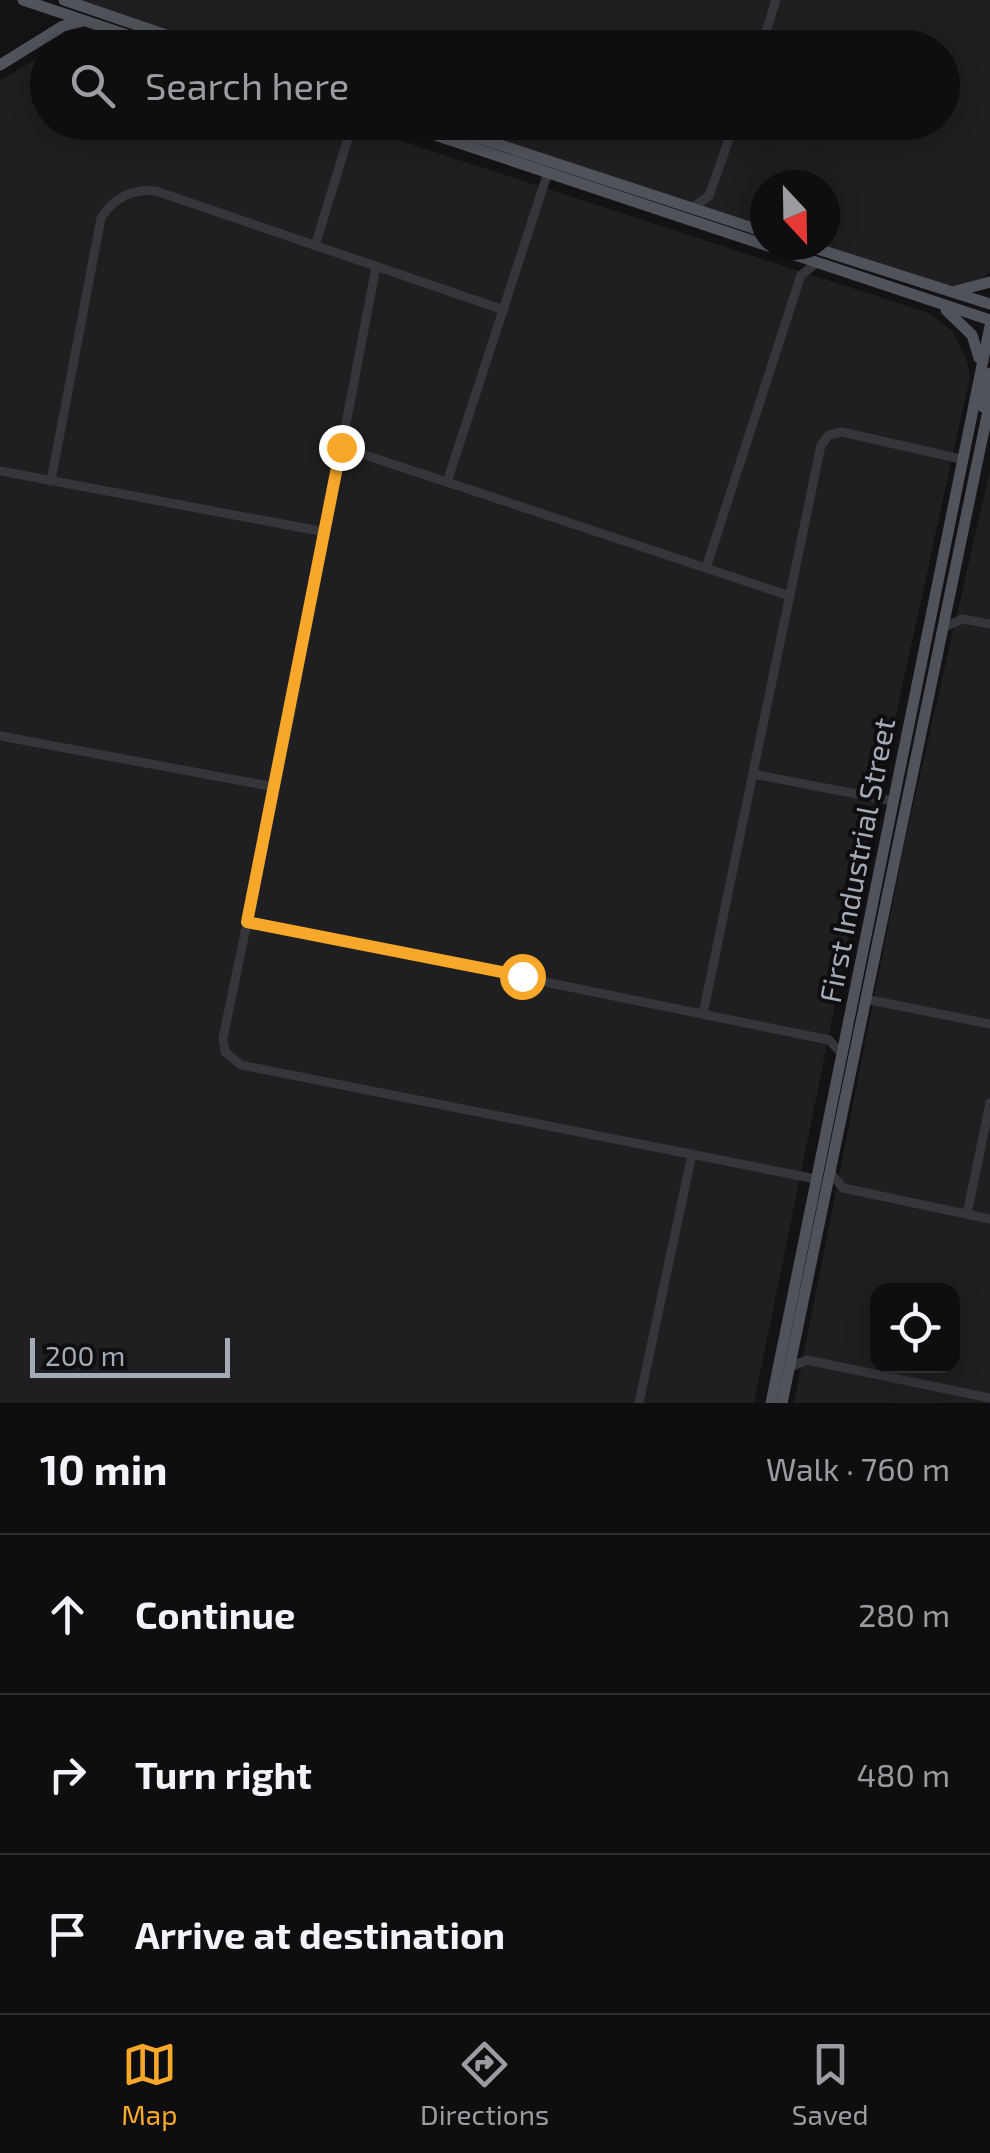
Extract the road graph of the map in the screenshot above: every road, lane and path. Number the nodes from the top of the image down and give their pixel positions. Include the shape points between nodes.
1 (23, 0) edge
2 (64, 0) edge
3 (776, 0) edge
4 (83, 21) junction
5 (57, 30) edge
6 (111, 30) edge
7 (152, 30) edge
8 (766, 30) edge
9 (30, 46) edge
10 (0, 65) edge
11 (350, 140) edge
12 (451, 140) edge
13 (484, 140) edge
14 (729, 140) edge
15 (548, 172) junction
16 (709, 196) junction
17 (689, 209) junction
18 (719, 218) junction
19 (750, 227) edge
20 (750, 240) edge
21 (315, 246) junction
22 (840, 256) edge
23 (794, 260) edge
24 (809, 260) edge
25 (817, 263) junction
26 (376, 266) junction
27 (800, 275) junction
28 (990, 282) edge
29 (954, 292) junction
30 (939, 304) junction
31 (990, 304) edge
32 (504, 310) junction
33 (990, 323) edge
34 (985, 369) edge
35 (990, 401) edge
36 (986, 416) junction
37 (341, 447) junction
38 (962, 458) junction
39 (0, 471) edge
40 (51, 481) junction
41 (448, 482) junction
42 (325, 532) junction
43 (706, 568) junction
44 (790, 596) junction
45 (948, 603) junction
46 (966, 620) junction
47 (990, 624) edge
48 (942, 628) junction
49 (0, 736) edge
50 (753, 774) junction
51 (275, 787) junction
52 (893, 802) junction
53 (247, 922) junction
54 (865, 998) junction
55 (703, 1014) junction
56 (990, 1024) edge
57 (848, 1031) junction
58 (829, 1040) junction
59 (843, 1054) junction
60 (990, 1103) edge
61 (692, 1154) junction
62 (830, 1172) junction
63 (816, 1178) junction
64 (843, 1188) junction
65 (824, 1197) junction
66 (967, 1214) junction
67 (990, 1218) edge
68 (795, 1340) junction
69 (808, 1360) junction
70 (790, 1366) junction
71 (990, 1398) edge
72 (639, 1403) edge
73 (771, 1403) edge
74 (782, 1403) edge

1 - 4 main road
2 - 7 main road
3 - 8 street
4 - 5 main road
4 - 6 main road
9 - 10 main road
11 - 21 street
12 - 15 main road
13 - 17 main road
14 - 16 street
15 - 20 main road
15 - 32 street
16 - 17 street
16 - 18 street
17 - 18 main road
18 - 19 main road
21 - 26 street
21 - 40 street via 150,190 109,207 100,222
22 - 29 main road
23 - 27 street
24 - 25 main road
25 - 27 street
25 - 30 main road
26 - 32 street
26 - 37 street
27 - 43 street
28 - 29 main road
29 - 31 main road
30 - 33 main road
30 - 34 main road via 972,334
32 - 41 street
33 - 34 main road, First Industrial Street
34 - 36 main road
34 - 38 main road, First Industrial Street
35 - 36 main road, First Industrial Street
36 - 45 main road, First Industrial Street
37 - 41 street
37 - 42 street
38 - 44 street via 829,434 821,445
38 - 52 main road, First Industrial Street
39 - 40 street
40 - 42 street
41 - 43 street
42 - 51 street
43 - 44 street
44 - 50 street
45 - 46 street
45 - 48 main road, First Industrial Street
46 - 47 street
46 - 48 street
48 - 54 main road, First Industrial Street
49 - 51 street
50 - 52 street
50 - 55 street
51 - 53 street
52 - 57 main road, First Industrial Street
53 - 55 street
53 - 61 street via 223,1038 236,1063
54 - 56 street
54 - 62 main road, First Industrial Street
55 - 58 street
57 - 58 street
57 - 59 main road, First Industrial Street
58 - 59 street
59 - 63 main road, First Industrial Street
60 - 66 street
61 - 63 street
61 - 72 street
62 - 64 street
62 - 65 main road, First Industrial Street
63 - 73 main road, First Industrial Street
64 - 65 street
64 - 66 street
65 - 68 main road, First Industrial Street
66 - 67 street
68 - 69 street
68 - 70 main road, First Industrial Street
69 - 70 street
69 - 71 street
70 - 74 main road, First Industrial Street

